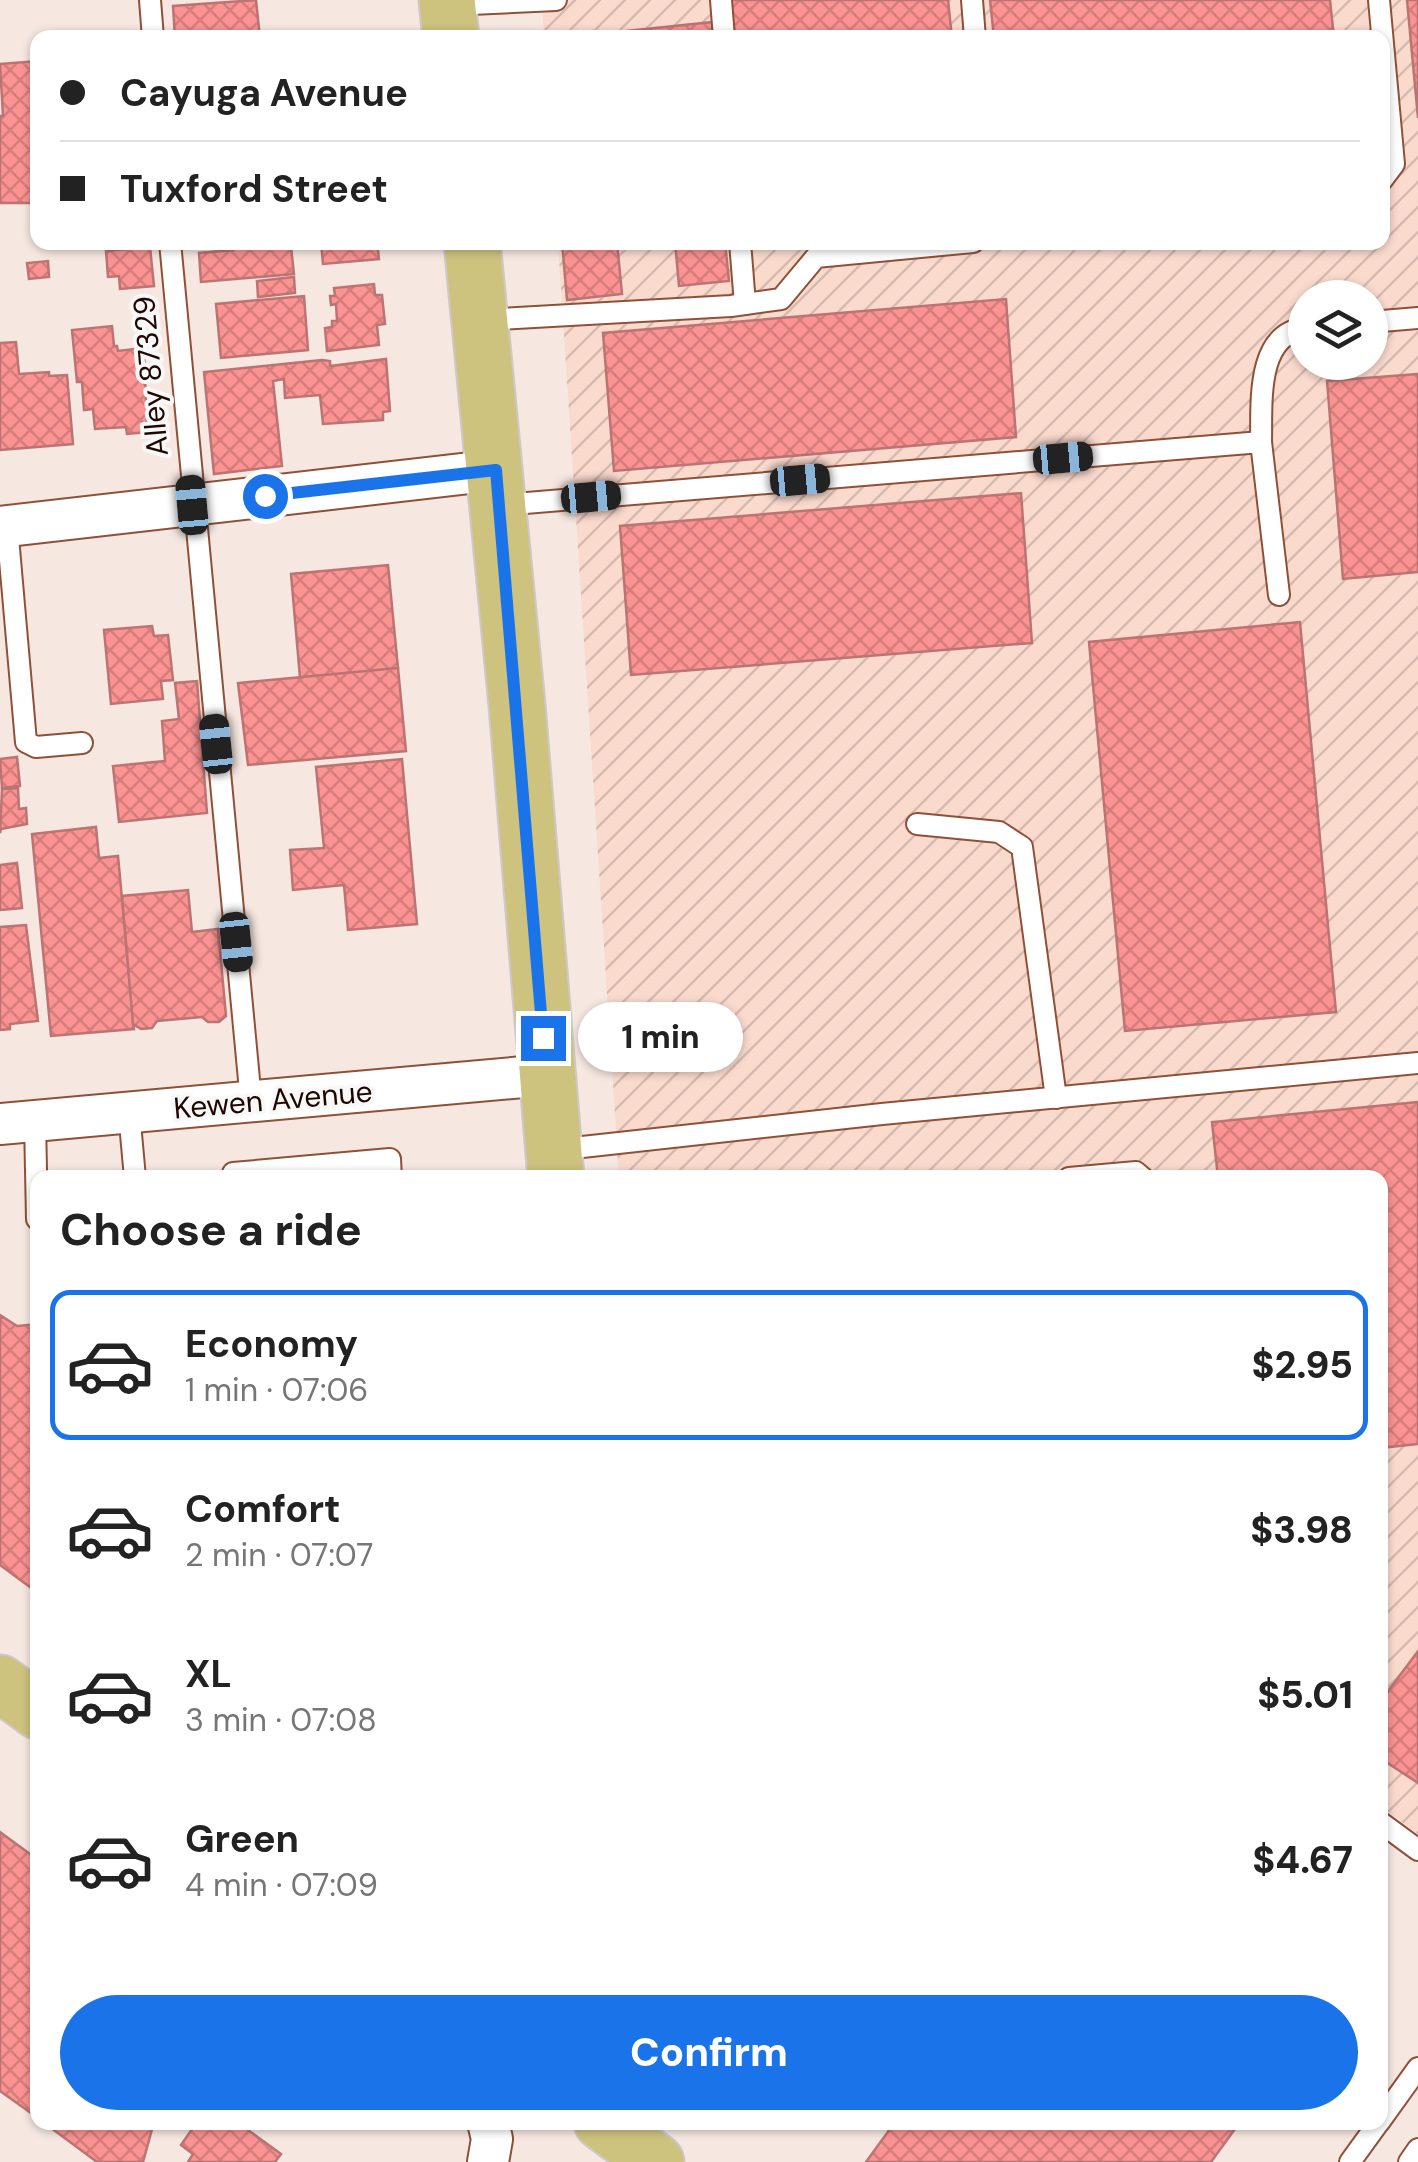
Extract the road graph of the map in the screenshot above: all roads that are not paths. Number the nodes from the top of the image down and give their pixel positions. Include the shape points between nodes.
1 (150, 0) edge
2 (556, 0) edge
3 (721, 0) edge
4 (972, 0) edge
5 (1379, 0) edge
6 (448, 14) edge
7 (152, 30) edge
8 (723, 30) edge
9 (974, 30) edge
10 (1382, 30) edge
11 (1390, 120) edge
12 (1390, 169) edge
13 (171, 250) edge
14 (473, 250) edge
15 (741, 250) edge
16 (895, 250) edge
17 (745, 304) junction
18 (1418, 318) edge
19 (480, 320) junction
20 (1388, 320) edge
21 (1288, 335) edge
22 (1260, 442) junction
23 (497, 487) junction
24 (192, 505) junction
25 (4, 527) edge
26 (1279, 595) dead end
27 (82, 743) dead end
28 (917, 824) dead end
29 (1418, 1063) edge
30 (546, 1076) junction
31 (1056, 1098) junction
32 (251, 1102) junction
33 (129, 1112) junction
34 (17, 1122) edge
35 (554, 1164) edge
36 (133, 1170) edge
37 (267, 1170) edge
38 (391, 1170) edge
39 (30, 1185) edge
40 (0, 1684) edge
41 (30, 1705) edge
42 (1388, 1828) edge
43 (1418, 1850) edge
44 (1418, 2068) edge
45 (1388, 2110) edge
46 (490, 2130) edge
47 (616, 2130) edge
48 (1373, 2130) edge
49 (1418, 2150) edge
50 (651, 2151) edge
51 (488, 2162) edge
52 (1350, 2162) edge
53 (1409, 2162) edge

1 - 7 lane
2 - 6 lane
3 - 8 lane
4 - 9 lane
5 - 10 lane
11 - 12 lane
13 - 24 lane, Alley 87329
14 - 19 main road
15 - 17 lane
16 - 17 lane via 816,258 782,298
17 - 19 lane
18 - 20 lane
19 - 23 main road
21 - 22 lane via 1262,378
22 - 23 lane
22 - 26 lane
23 - 24 street
23 - 30 main road
24 - 25 street
24 - 32 lane, Alley 87329
25 - 27 lane via 26,742
28 - 31 lane via 999,832 1022,847
29 - 31 lane
30 - 32 street, Kewen Avenue
30 - 35 main road
31 - 35 lane
32 - 33 street, Kewen Avenue
33 - 34 street, Kewen Avenue
33 - 36 lane
34 - 39 lane
37 - 38 lane via 390,1159
40 - 41 main road
42 - 43 lane
44 - 45 lane
46 - 51 street
47 - 50 main road
48 - 52 lane
49 - 53 lane

